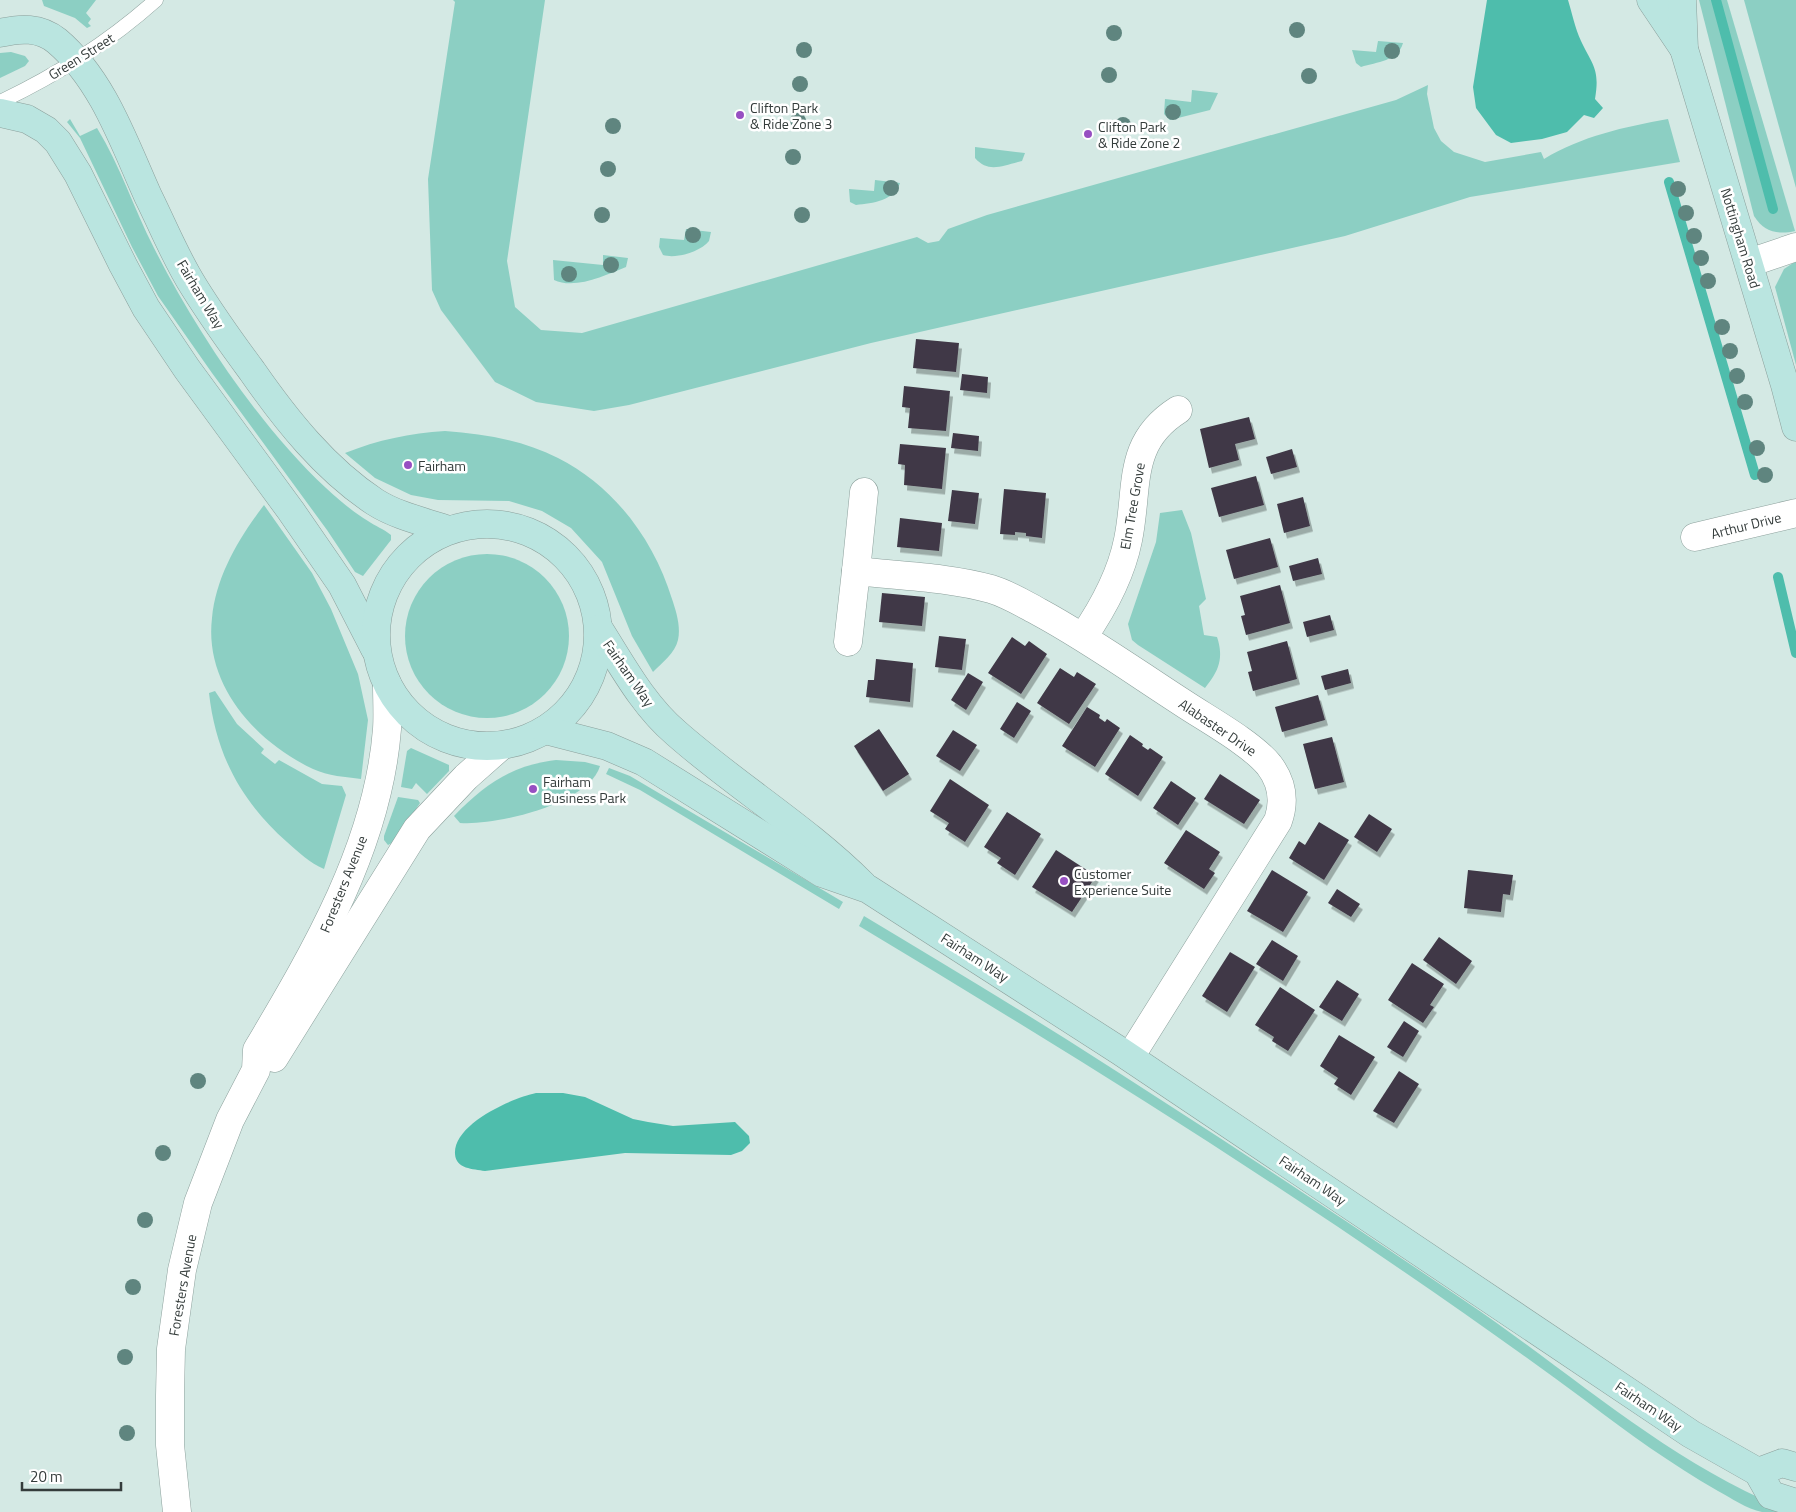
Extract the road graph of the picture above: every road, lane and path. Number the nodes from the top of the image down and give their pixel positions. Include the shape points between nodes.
1 (156, 0) edge
2 (1651, 0) edge
3 (1682, 0) edge
4 (0, 33) edge
5 (1684, 49) junction
6 (76, 61) junction
7 (0, 102) edge
8 (0, 113) edge
9 (1796, 247) edge
10 (1749, 263) junction
11 (1178, 410) dead end
12 (1796, 427) edge
13 (864, 492) dead end
14 (1796, 513) edge
15 (449, 530) junction
16 (1695, 537) dead end
17 (856, 571) junction
18 (599, 629) junction
19 (1083, 637) junction
20 (848, 642) dead end
21 (377, 653) junction
22 (387, 684) junction
23 (545, 730) junction
24 (501, 746) junction
25 (868, 889) junction
26 (1130, 1057) junction
27 (256, 1070) junction
28 (1796, 1467) edge
29 (1758, 1472) junction
30 (1796, 1503) edge
31 (177, 1512) edge

1 - 6 lane, Green Street via 114,36
2 - 5 street, Nottingham Road
3 - 5 street, Nottingham Road
4 - 6 street, Fairham Way via 22,29 44,33
5 - 10 street, Nottingham Road
6 - 7 lane, Green Street
6 - 15 street, Fairham Way via 107,108 193,286 270,398 343,478 377,503
8 - 21 street via 27,119 58,142 78,174 146,308 342,585
9 - 10 street
10 - 12 street, Nottingham Road
11 - 19 street, Elm Tree Grove via 1154,430 1142,447 1128,540 1100,613
13 - 17 street
14 - 16 street, Arthur Drive
15 - 18 street via 490,523 531,532 549,542 565,554 589,588
15 - 21 street via 412,553 397,569 386,588 377,624
17 - 19 street, Alabaster Drive via 952,581 992,590
17 - 20 street
18 - 23 street via 598,653 580,697 564,716
18 - 25 street, Fairham Way via 640,693 675,732 836,858
19 - 26 street, Alabaster Drive via 1257,754 1270,766 1282,789 1281,811 1272,831
21 - 22 street
22 - 24 street via 402,707 446,739 473,746
22 - 27 street, Foresters Avenue via 387,729 377,789 360,845 318,944 257,1050
23 - 24 street
23 - 25 street, Fairham Way via 607,746 644,762 822,873
24 - 27 street, Foresters Avenue via 466,777 417,829 273,1060
25 - 26 street, Fairham Way
26 - 29 street, Fairham Way via 1692,1434
27 - 31 street, Foresters Avenue via 213,1160 198,1203 182,1270 171,1348 170,1396 170,1445
28 - 29 street via 1782,1463
29 - 30 street via 1771,1495

